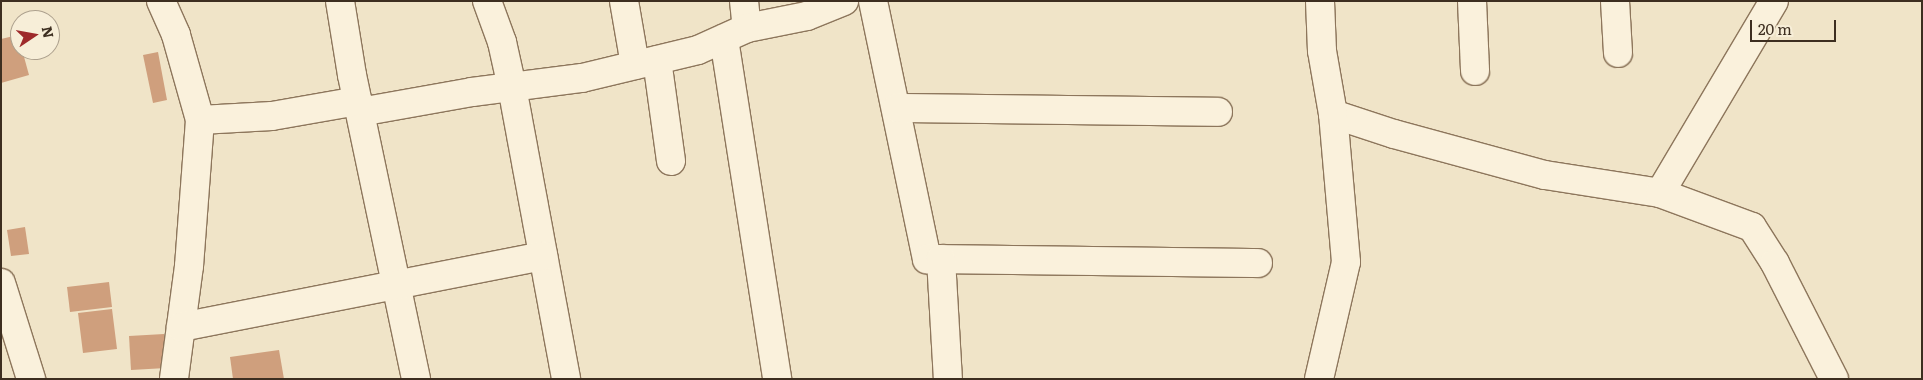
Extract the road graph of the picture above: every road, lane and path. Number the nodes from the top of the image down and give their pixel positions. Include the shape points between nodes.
1 (161, 1) edge
2 (340, 1) edge
3 (487, 1) edge
4 (624, 1) edge
5 (744, 1) edge
6 (844, 1) edge
7 (873, 1) edge
8 (1320, 1) edge
9 (1472, 1) edge
10 (1615, 1) edge
11 (1774, 1) edge
12 (735, 33) junction
13 (1618, 53) dead end
14 (646, 63) junction
15 (1475, 71) dead end
16 (512, 87) junction
17 (359, 107) junction
18 (897, 108) junction
19 (1218, 112) dead end
20 (1333, 114) junction
21 (200, 120) junction
22 (671, 161) dead end
23 (1660, 193) junction
24 (543, 256) junction
25 (941, 259) junction
26 (1258, 263) dead end
27 (398, 285) junction
28 (4, 298) edge
29 (181, 327) junction
30 (31, 379) edge
31 (174, 379) edge
32 (416, 379) edge
33 (566, 379) edge
34 (777, 379) edge
35 (948, 379) edge
36 (1319, 379) edge
37 (1834, 379) edge

1 - 21 street via 176,35
2 - 17 street
3 - 16 street via 502,42
4 - 14 street
5 - 12 street
6 - 12 street via 807,16
7 - 18 street
8 - 20 street via 1322,51
9 - 15 street
10 - 13 street
11 - 23 street
12 - 14 street via 698,50
12 - 34 street
14 - 16 street via 582,78
14 - 22 street
16 - 17 street
16 - 24 street
17 - 21 street
17 - 27 street
18 - 19 street
18 - 25 street via 927,259
20 - 23 street via 1545,175
20 - 36 street via 1346,262
21 - 29 street
23 - 37 street via 1752,227 1775,263
24 - 27 street
24 - 33 street
25 - 26 street
25 - 35 street
27 - 29 street
27 - 32 street
28 - 30 street
29 - 31 street

